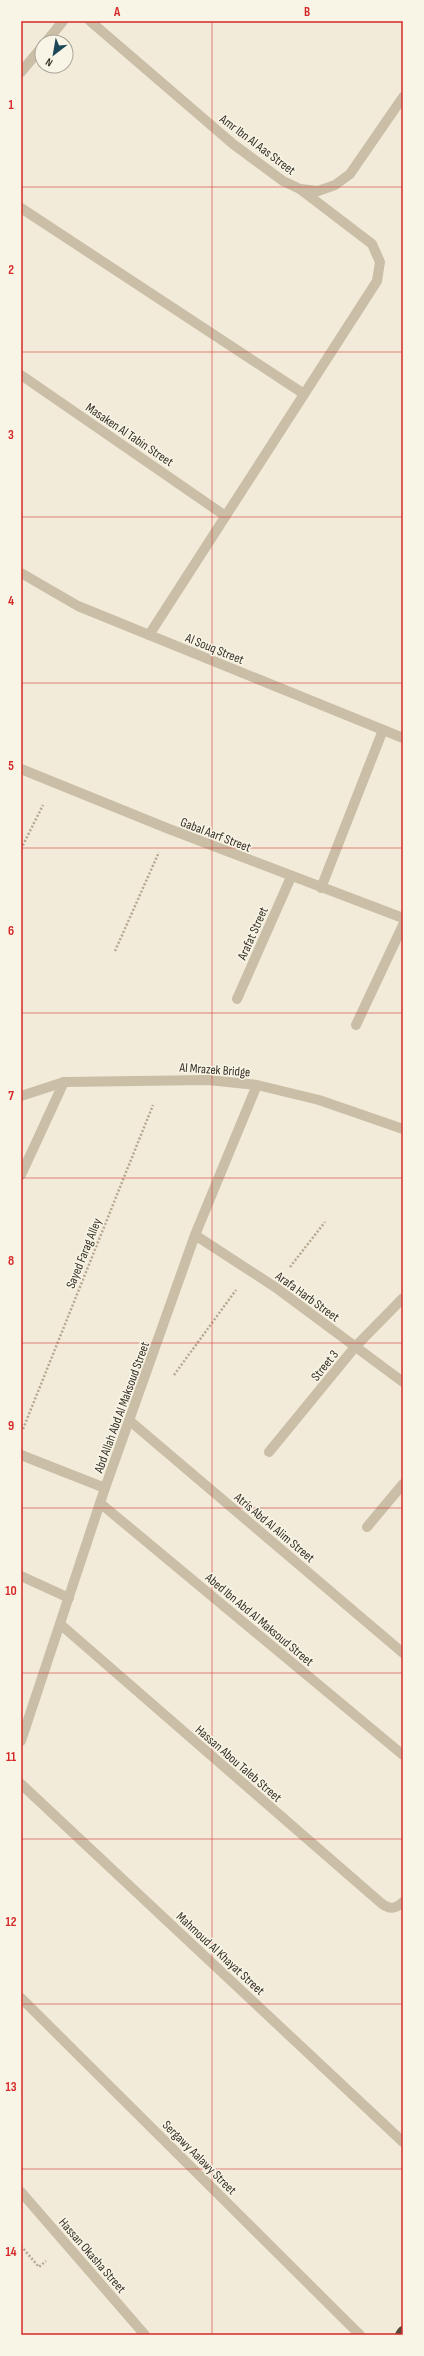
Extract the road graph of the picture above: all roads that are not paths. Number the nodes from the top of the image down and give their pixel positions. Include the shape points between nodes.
1 (63, 21) edge
2 (90, 21) edge
3 (52, 34) edge
4 (34, 57) edge
5 (21, 72) edge
6 (403, 97) edge
7 (300, 189) junction
8 (21, 208) edge
9 (21, 375) edge
10 (304, 394) junction
11 (224, 515) junction
12 (21, 573) edge
13 (148, 635) junction
14 (382, 730) junction
15 (403, 738) edge
16 (21, 769) edge
17 (291, 876) junction
18 (321, 888) junction
19 (403, 918) edge
20 (403, 925) edge
21 (237, 999) dead end
22 (356, 1025) dead end
23 (64, 1082) junction
24 (257, 1085) junction
25 (21, 1096) edge
26 (403, 1129) edge
27 (21, 1175) edge
28 (195, 1235) junction
29 (403, 1298) edge
30 (355, 1347) junction
31 (403, 1382) edge
32 (130, 1421) junction
33 (269, 1452) dead end
34 (21, 1455) edge
35 (403, 1484) edge
36 (105, 1488) junction
37 (100, 1503) junction
38 (367, 1527) dead end
39 (21, 1576) edge
40 (69, 1598) junction
41 (60, 1624) junction
42 (403, 1653) edge
43 (21, 1741) edge
44 (403, 1755) edge
45 (21, 1784) edge
46 (403, 1902) edge
47 (21, 1998) edge
48 (403, 2142) edge
49 (21, 2192) edge
50 (403, 2332) edge
51 (145, 2335) edge
52 (360, 2335) edge
53 (401, 2335) edge

1 - 3 street
2 - 7 street, Amr Ibn Al Aas Street via 233,144 283,181
4 - 5 street
6 - 7 street, Amr Ibn Al Aas Street via 350,174 335,185 318,191
7 - 10 street via 372,244 380,262 377,281
8 - 10 street
9 - 11 street, Masaken Al Tabin Street
10 - 11 street
11 - 13 street
12 - 13 street, Al Souq Street via 78,606
13 - 14 street, Al Souq Street
14 - 15 street, Al Souq Street
14 - 18 street
16 - 17 street, Gabal Aarf Street
17 - 18 street, Gabal Aarf Street
17 - 21 street, Arafat Street
18 - 19 street, Gabal Aarf Street
20 - 22 street
23 - 24 street, Al Mrazek Bridge via 163,1079
23 - 25 street, Al Mrazek Bridge
23 - 27 street
24 - 26 street, Al Mrazek Bridge via 318,1100
24 - 28 street, Abd Allah Abd Al Maksoud Street
28 - 30 street, Arafa Harb Street via 276,1287
28 - 32 street, Abd Allah Abd Al Maksoud Street
29 - 30 street, Street 3
30 - 31 street, Arafa Harb Street
30 - 33 street, Street 3
32 - 36 street, Abd Allah Abd Al Maksoud Street
32 - 42 street, Atris Abd Al Alim Street
34 - 36 street
35 - 38 street
36 - 37 street, Abd Allah Abd Al Maksoud Street
37 - 40 street, Abd Allah Abd Al Maksoud Street
37 - 44 street, Abed Ibn Abd Al Maksoud Street
39 - 40 street
40 - 41 street, Abd Allah Abd Al Maksoud Street
41 - 43 street, Abd Allah Abd Al Maksoud Street
41 - 46 street, Hassan Abou Taleb Street via 381,1903 388,1908 397,1908
45 - 48 street, Mahmoud Al Khayat Street
47 - 52 street, Sergawy Aalawy Street
49 - 51 street, Hassan Okasha Street
50 - 53 highway

